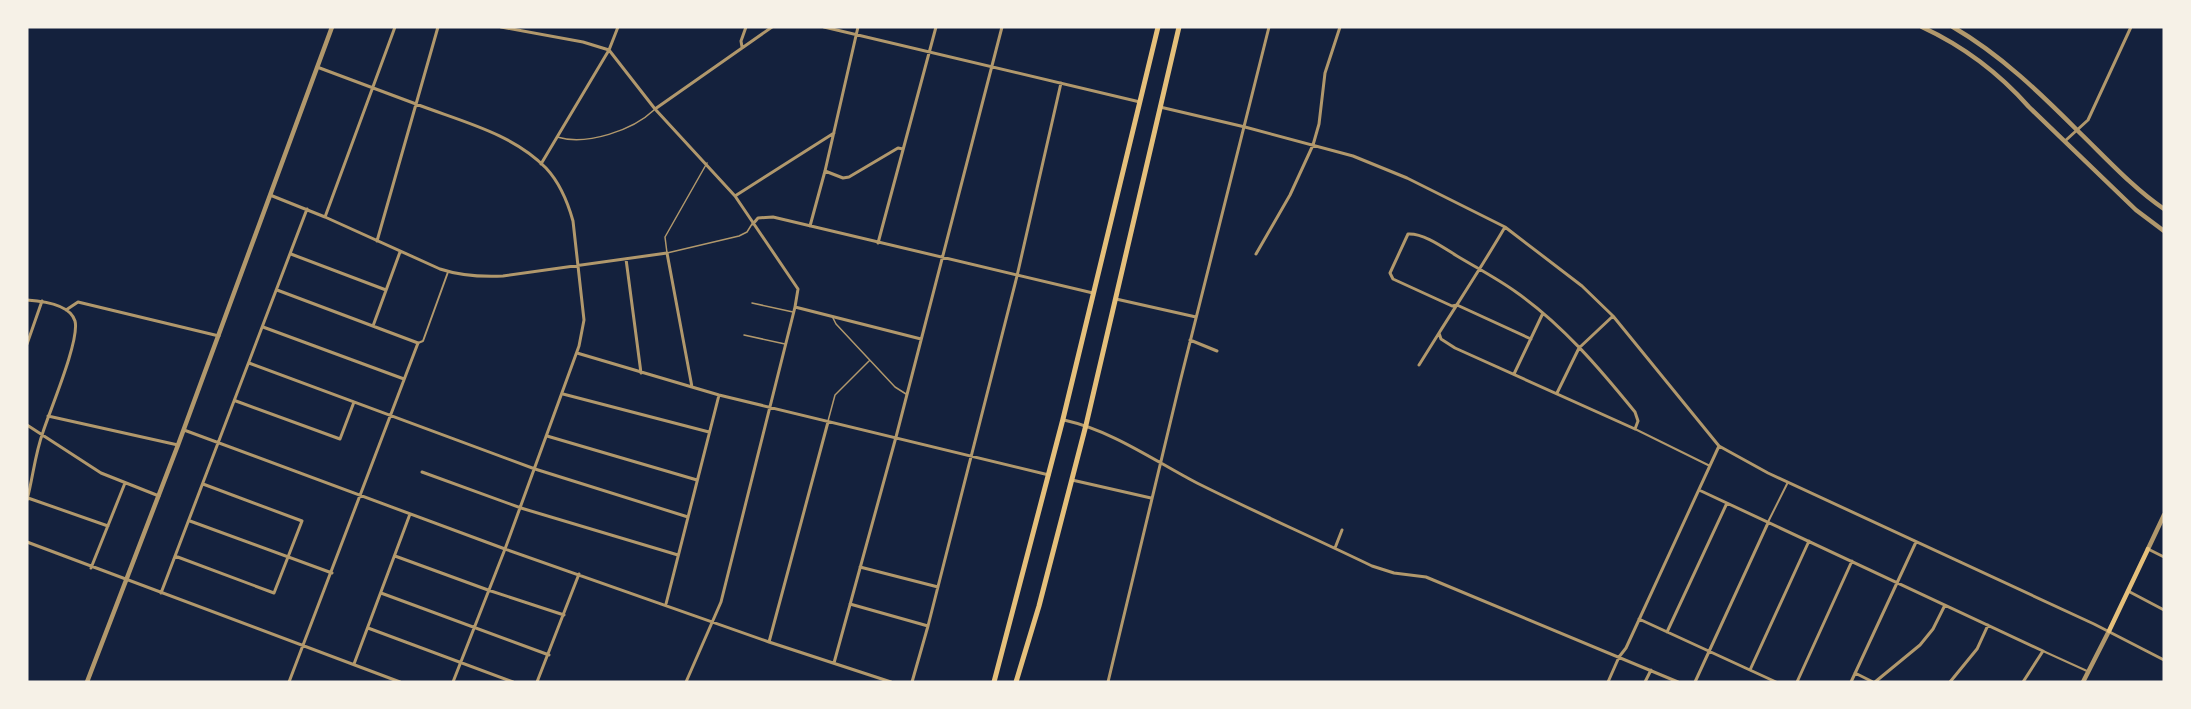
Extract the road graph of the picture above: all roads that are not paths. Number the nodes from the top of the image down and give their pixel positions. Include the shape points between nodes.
1 (332, 27) edge
2 (395, 27) edge
3 (438, 27) edge
4 (501, 27) edge
5 (618, 27) edge
6 (746, 27) edge
7 (772, 27) edge
8 (824, 27) edge
9 (858, 27) edge
10 (936, 27) edge
11 (1002, 27) edge
12 (1158, 27) edge
13 (1179, 27) edge
14 (1269, 27) edge
15 (1340, 27) edge
16 (1922, 27) edge
17 (1953, 27) edge
18 (2131, 27) edge
19 (856, 34) junction
20 (742, 47) junction
21 (609, 50) junction
22 (930, 52) junction
23 (317, 67) junction
24 (992, 67) junction
25 (1061, 83) junction
26 (373, 87) junction
27 (1140, 102) junction
28 (416, 104) junction
29 (1160, 107) junction
30 (655, 109) junction
31 (1245, 127) junction
32 (2078, 130) junction
33 (834, 133) junction
34 (557, 137) junction
35 (2066, 141) junction
36 (1313, 145) junction
37 (903, 149) junction
38 (706, 163) junction
39 (542, 164) junction
40 (825, 171) junction
41 (270, 195) junction
42 (735, 196) junction
43 (308, 209) junction
44 (2164, 209) edge
45 (325, 217) junction
46 (753, 224) junction
47 (810, 226) junction
48 (1505, 227) junction
49 (2164, 231) edge
50 (377, 241) junction
51 (878, 243) junction
52 (400, 252) junction
53 (667, 253) junction
54 (291, 254) junction
55 (1256, 254) dead end
56 (942, 258) junction
57 (626, 259) junction
58 (578, 266) junction
59 (1480, 270) junction
60 (448, 272) junction
61 (1017, 276) junction
62 (277, 290) junction
63 (386, 290) junction
64 (1093, 293) junction
65 (1115, 298) junction
66 (27, 300) edge
67 (42, 301) junction
68 (752, 303) dead end
69 (1456, 305) junction
70 (795, 307) junction
71 (66, 310) junction
72 (793, 313) junction
73 (1543, 313) junction
74 (1613, 316) junction
75 (833, 317) junction
76 (1196, 317) junction
77 (373, 326) junction
78 (263, 327) junction
79 (1439, 333) junction
80 (744, 335) dead end
81 (219, 336) junction
82 (921, 339) junction
83 (1531, 339) junction
84 (1190, 340) junction
85 (418, 343) junction
86 (786, 344) junction
87 (27, 345) edge
88 (1579, 348) junction
89 (1217, 351) dead end
90 (577, 352) junction
91 (870, 360) junction
92 (249, 363) junction
93 (1419, 364) dead end
94 (641, 373) junction
95 (1514, 374) junction
96 (404, 380) junction
97 (692, 387) junction
98 (1557, 393) junction
99 (563, 394) junction
100 (719, 394) junction
101 (907, 394) junction
102 (235, 400) junction
103 (354, 402) junction
104 (771, 407) junction
105 (391, 414) junction
106 (48, 416) junction
107 (1063, 419) junction
108 (828, 422) junction
109 (27, 425) edge
110 (1086, 425) junction
111 (1635, 429) junction
112 (184, 430) junction
113 (709, 432) junction
114 (42, 434) junction
115 (548, 436) junction
116 (896, 437) junction
117 (219, 443) junction
118 (178, 445) junction
119 (1719, 446) junction
120 (971, 456) junction
121 (1161, 462) junction
122 (1710, 466) junction
123 (535, 469) junction
124 (422, 472) dead end
125 (1049, 475) junction
126 (697, 480) junction
127 (1072, 480) junction
128 (1788, 482) junction
129 (124, 483) junction
130 (203, 484) junction
131 (1699, 490) junction
132 (159, 496) junction
133 (360, 496) junction
134 (1152, 498) junction
135 (27, 499) edge
136 (1727, 503) junction
137 (520, 508) junction
138 (410, 514) junction
139 (2164, 515) edge
140 (688, 517) junction
141 (189, 520) junction
142 (1768, 522) junction
143 (108, 526) junction
144 (1342, 530) dead end
145 (1809, 541) junction
146 (27, 542) edge
147 (1916, 542) junction
148 (1335, 548) junction
149 (505, 549) junction
150 (2148, 549) junction
151 (678, 555) junction
152 (175, 556) junction
153 (395, 556) junction
154 (288, 557) junction
155 (2164, 557) edge
156 (1852, 561) junction
157 (860, 567) junction
158 (91, 568) junction
159 (332, 573) junction
160 (579, 574) junction
161 (127, 580) junction
162 (1897, 583) junction
163 (938, 587) junction
164 (488, 590) junction
165 (2128, 591) junction
166 (161, 593) junction
167 (381, 593) junction
168 (666, 604) junction
169 (850, 604) junction
170 (1945, 605) junction
171 (2164, 610) edge
172 (564, 615) junction
173 (1639, 619) junction
174 (713, 621) junction
175 (1988, 625) junction
176 (928, 626) junction
177 (474, 627) junction
178 (368, 628) junction
179 (2109, 631) junction
180 (1667, 632) junction
181 (770, 642) junction
182 (304, 645) junction
183 (1709, 651) junction
184 (2043, 651) junction
185 (549, 656) junction
186 (1619, 657) junction
187 (2164, 660) edge
188 (460, 662) junction
189 (834, 663) junction
190 (354, 664) junction
191 (1651, 670) junction
192 (1750, 670) junction
193 (2089, 672) junction
194 (1855, 674) junction
195 (87, 682) edge
196 (290, 682) edge
197 (400, 682) edge
198 (453, 682) edge
199 (513, 682) edge
200 (537, 682) edge
201 (686, 682) edge
202 (891, 682) edge
203 (912, 682) edge
204 (994, 682) edge
205 (1016, 682) edge
206 (1108, 682) edge
207 (1608, 682) edge
208 (1646, 682) edge
209 (1678, 682) edge
210 (1695, 682) edge
211 (1776, 682) edge
212 (1797, 682) edge
213 (1851, 682) edge
214 (1874, 682) edge
215 (1950, 682) edge
216 (2023, 682) edge
217 (2083, 682) edge

1 - 23 street
2 - 26 street
3 - 28 street
4 - 21 street
5 - 21 street
6 - 20 street
7 - 20 street
8 - 19 street
9 - 19 street
10 - 22 street
11 - 24 street
12 - 27 main road
13 - 29 main road
14 - 31 street
15 - 36 street via 1325,73
16 - 35 street via 1972,56 2013,89
17 - 32 street via 2020,75
18 - 32 street via 2088,120
19 - 22 street
19 - 33 street
20 - 30 street
21 - 30 street
21 - 34 street
22 - 24 street
22 - 37 street
23 - 26 street
23 - 41 street
24 - 25 street
24 - 56 street
25 - 27 street
25 - 61 street
26 - 28 street
26 - 45 street
27 - 64 main road
28 - 39 street via 508,141
28 - 50 street
29 - 31 street
29 - 65 main road
30 - 34 lane via 642,121 590,140
30 - 38 street
31 - 36 street
31 - 76 street
32 - 35 street
32 - 44 street
33 - 40 street
33 - 42 street
34 - 39 street
35 - 49 street via 2136,210
36 - 48 street via 1386,169
36 - 55 street via 1286,204
37 - 40 street via 898,148 849,177
37 - 51 street
38 - 42 street
38 - 53 lane via 665,237
39 - 58 street via 571,211
40 - 47 street
41 - 43 street
41 - 81 street
42 - 46 street
43 - 45 street
43 - 54 street
45 - 50 street
46 - 47 street via 766,216
46 - 53 lane via 740,236
46 - 70 street via 798,289
47 - 51 street
48 - 59 street
48 - 74 street via 1582,286
50 - 52 street
51 - 56 street
52 - 60 street
52 - 63 street
53 - 57 street
53 - 97 street
54 - 62 street
54 - 63 street
56 - 61 street
56 - 82 street
57 - 58 street
57 - 94 street
58 - 60 street via 492,276
58 - 90 street via 584,320
59 - 69 street
59 - 69 street via 1442,247 1414,233 1408,234 1390,273 1394,279
59 - 73 street
60 - 85 street via 423,341
61 - 64 street
61 - 120 street
62 - 77 street
62 - 78 street
63 - 77 street
64 - 107 main road
65 - 76 street
65 - 110 main road
66 - 67 street
67 - 71 street
67 - 87 street
68 - 72 lane
69 - 79 street
69 - 83 street
70 - 72 street
70 - 75 street
71 - 81 street via 78,302
71 - 106 street via 75,321 76,331
72 - 86 street
73 - 83 street
73 - 88 street
74 - 88 street
74 - 119 street
75 - 82 street
75 - 91 lane
76 - 84 street
77 - 85 street
78 - 92 street
78 - 96 street
79 - 93 street
79 - 95 street via 1441,339 1455,348
80 - 86 lane
81 - 112 street
82 - 101 street
83 - 95 street
84 - 89 street
84 - 121 street
85 - 96 street
86 - 104 street
88 - 98 street
88 - 111 street via 1635,412
90 - 94 street
90 - 99 street
91 - 101 lane
91 - 108 lane via 835,395
92 - 102 street
92 - 103 street
94 - 97 street
95 - 98 street
96 - 105 street
97 - 100 street
98 - 111 street
99 - 113 street
99 - 115 street
100 - 104 street
100 - 113 street
101 - 116 street
102 - 103 street via 340,439
102 - 117 street
103 - 105 street
104 - 108 street
104 - 174 street
105 - 123 street
105 - 133 street
106 - 114 street
106 - 118 street
107 - 110 street
107 - 125 main road
108 - 116 street
108 - 181 street
109 - 114 street
110 - 121 street
110 - 127 main road
111 - 122 street
112 - 117 street
112 - 118 street
113 - 126 street
114 - 129 street via 101,473
114 - 135 street
115 - 123 street
115 - 126 street
116 - 120 street
116 - 157 street
117 - 130 street
117 - 133 street
118 - 132 street
119 - 122 street
119 - 128 street
120 - 125 street
120 - 163 street
121 - 134 street
121 - 148 street via 1244,507
122 - 131 street
123 - 137 street
123 - 140 street
124 - 137 street
125 - 204 main road
126 - 140 street
127 - 134 street
127 - 205 main road
128 - 142 street
128 - 147 street
129 - 132 street
129 - 143 street
130 - 141 street
130 - 154 street via 302,521
131 - 136 street
131 - 173 street
132 - 161 street
133 - 138 street
133 - 159 street
134 - 206 street
135 - 143 street
136 - 142 street
136 - 180 street
137 - 149 street
137 - 151 street
138 - 149 street
138 - 153 street
139 - 150 street
140 - 151 street
141 - 152 street
141 - 154 street
142 - 145 street
142 - 183 street
143 - 158 street
144 - 148 street
145 - 156 street
145 - 192 street
146 - 158 street
147 - 162 street
147 - 179 street
148 - 186 street via 1382,570 1426,577
149 - 160 street
149 - 164 street
150 - 155 street
150 - 165 main road
151 - 168 street
152 - 154 street via 274,593
152 - 166 street
153 - 164 street
153 - 167 street
154 - 159 street
156 - 162 street
156 - 212 street
157 - 163 street
157 - 169 street
158 - 161 street
159 - 182 street
160 - 168 street
160 - 172 street
161 - 166 street
161 - 195 street
162 - 170 street
162 - 194 street
163 - 176 street
164 - 172 street
164 - 177 street
165 - 171 street
165 - 179 main road
166 - 182 street
167 - 177 street
167 - 178 street
168 - 174 street
169 - 176 street
169 - 189 street
170 - 175 street
170 - 214 street via 1920,645
172 - 185 street
173 - 180 street
173 - 186 street
174 - 181 street
174 - 201 street
175 - 184 street
175 - 215 street via 1977,649
176 - 203 street
177 - 185 street
177 - 188 street
178 - 188 street
178 - 190 street
179 - 187 street
179 - 193 street
180 - 183 street
181 - 189 street
182 - 190 street
182 - 196 street
183 - 192 street
183 - 210 street
184 - 193 street
184 - 216 street
185 - 200 street
186 - 191 street
186 - 207 street
188 - 198 street
188 - 199 street
189 - 202 street
190 - 197 street
191 - 208 street
191 - 209 street
192 - 211 street
193 - 217 street
194 - 213 street
194 - 214 street

